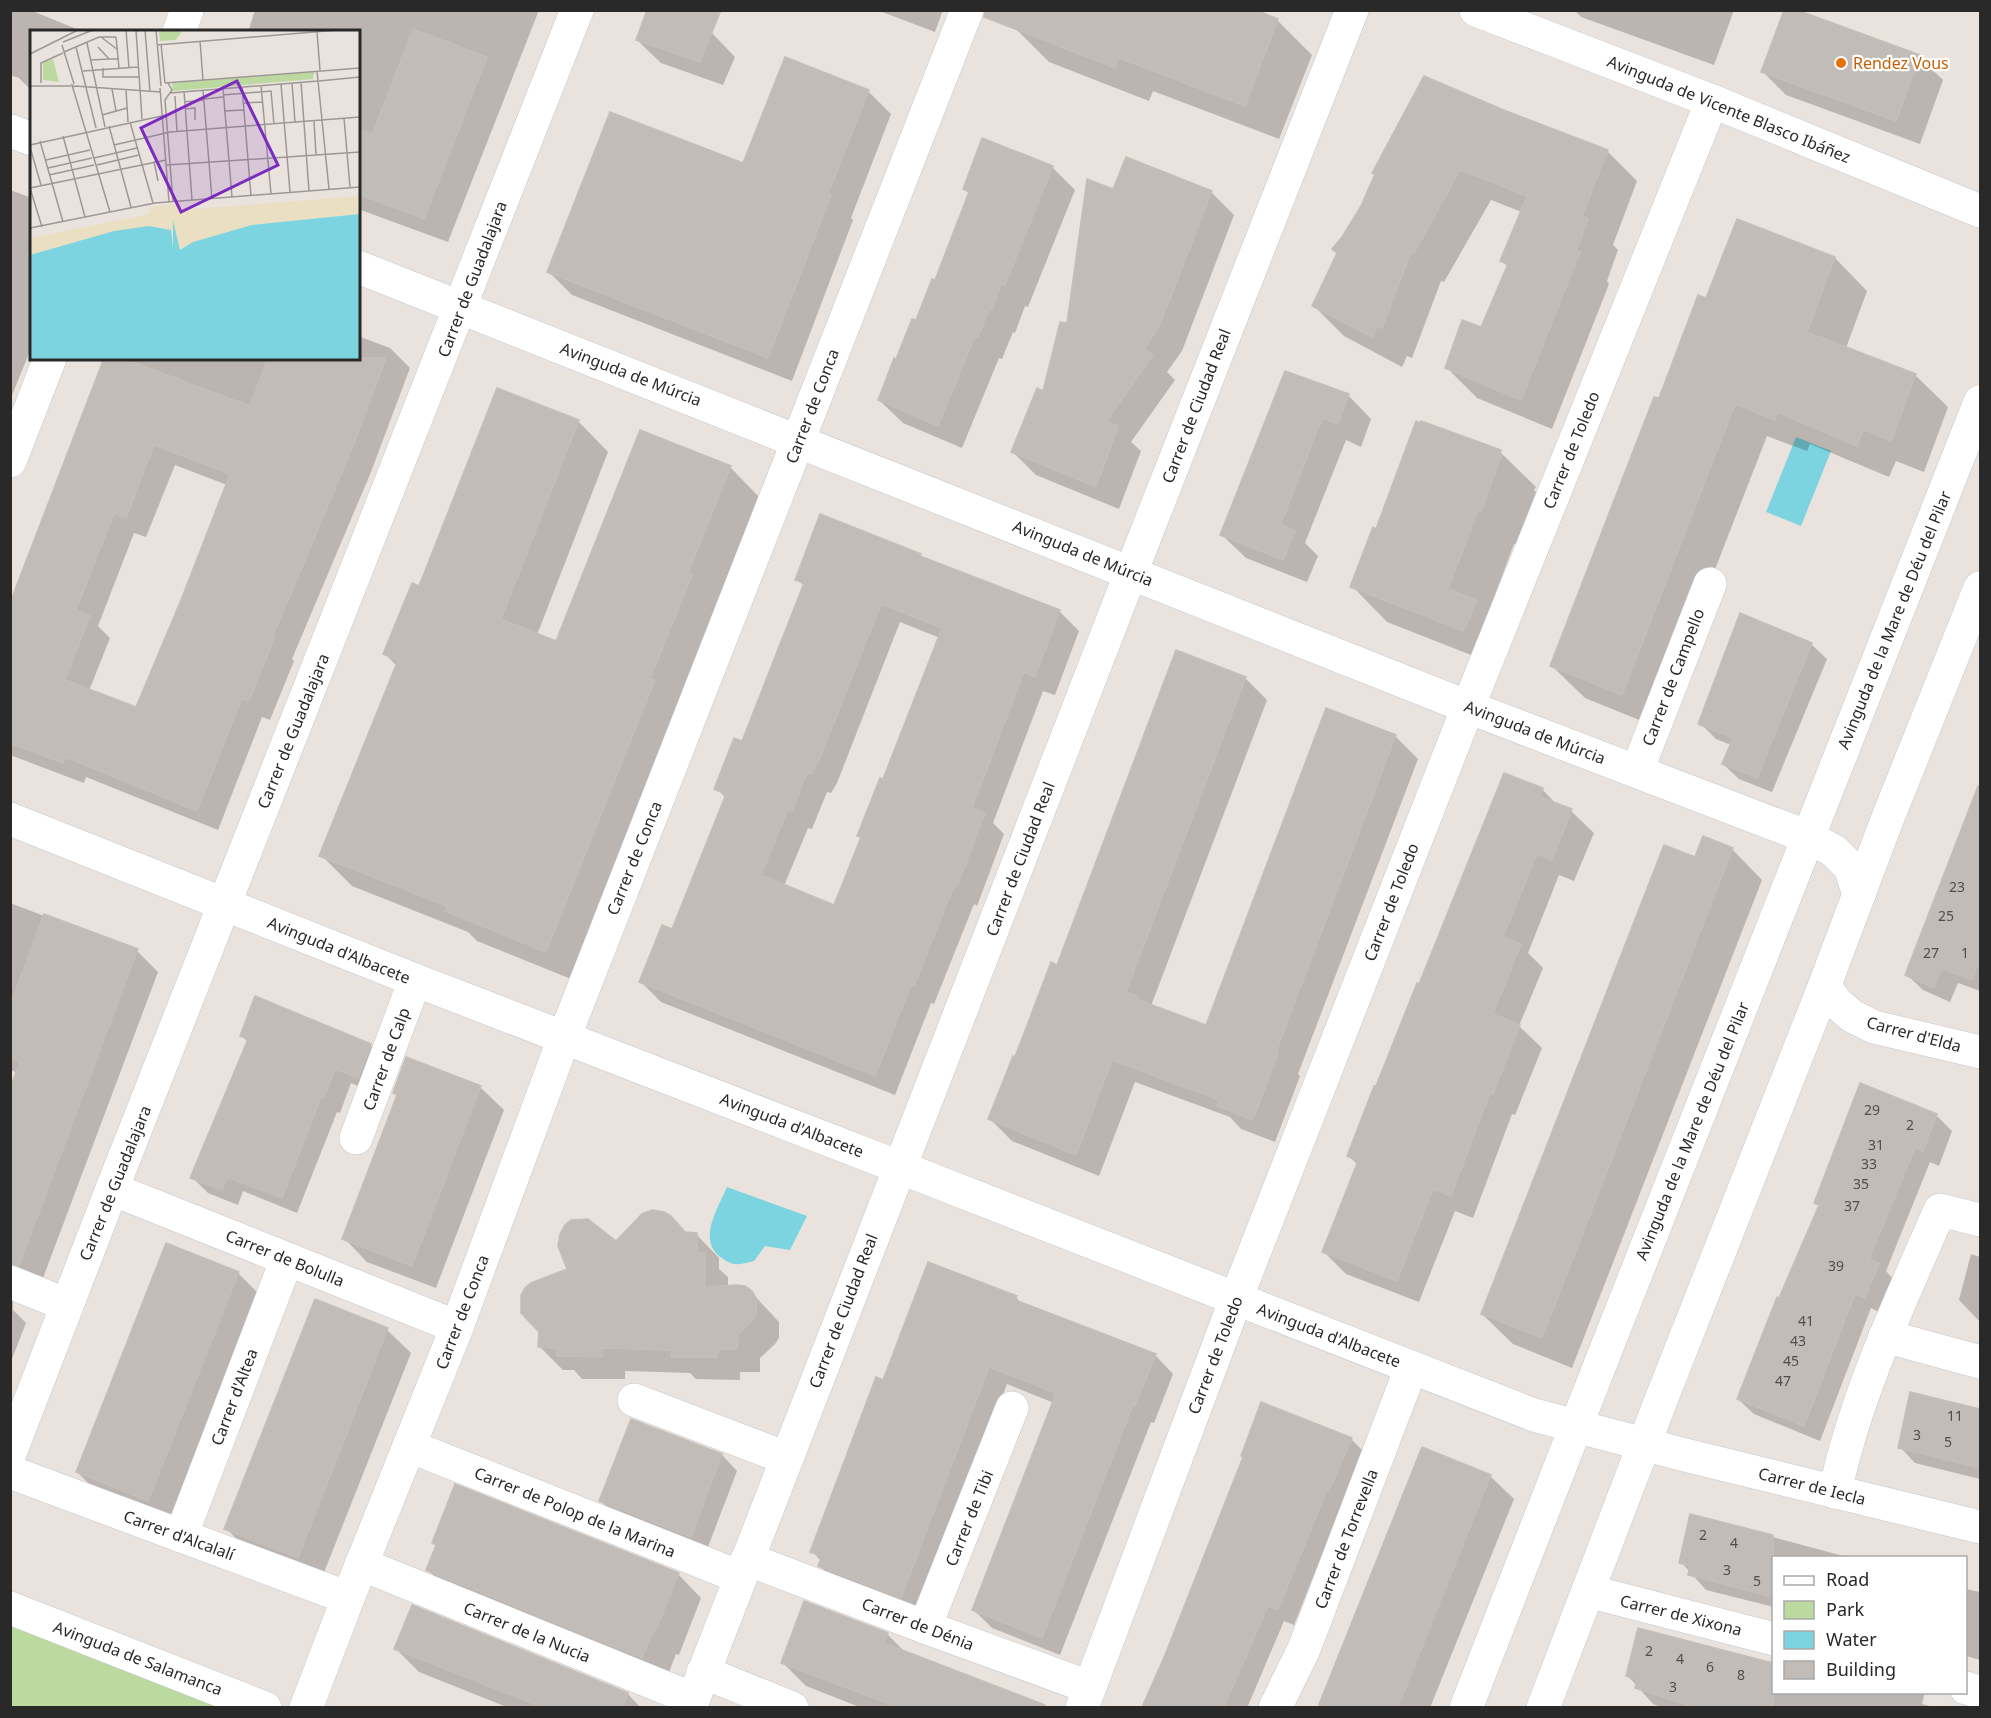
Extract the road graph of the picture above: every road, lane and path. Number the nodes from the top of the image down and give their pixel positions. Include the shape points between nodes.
1 (187, 10) edge
2 (577, 10) edge
3 (967, 10) edge
4 (1352, 10) edge
5 (1476, 10) edge
6 (180, 30) edge
7 (1712, 101) junction
8 (10, 131) edge
9 (30, 138) edge
10 (1980, 211) edge
11 (360, 268) edge
12 (462, 307) junction
13 (49, 360) edge
14 (1980, 402) edge
15 (799, 440) junction
16 (10, 461) edge
17 (1131, 573) junction
18 (1710, 584) dead end
19 (1980, 588) edge
20 (1468, 706) junction
21 (1637, 771) junction
22 (10, 819) edge
23 (1808, 837) junction
24 (1859, 895) junction
25 (226, 905) junction
26 (415, 980) junction
27 (1824, 987) junction
28 (564, 1038) junction
29 (1980, 1052) edge
30 (356, 1138) dead end
31 (899, 1167) junction
32 (112, 1189) junction
33 (1980, 1220) edge
34 (287, 1259) junction
35 (10, 1282) edge
36 (1236, 1299) junction
37 (67, 1305) junction
38 (457, 1327) junction
39 (1885, 1336) junction
40 (1980, 1362) edge
41 (1411, 1368) junction
42 (634, 1400) dead end
43 (1012, 1408) dead end
44 (1576, 1426) junction
45 (1644, 1444) junction
46 (409, 1446) junction
47 (10, 1453) edge
48 (786, 1458) junction
49 (10, 1472) edge
50 (1835, 1492) junction
51 (1980, 1527) edge
52 (181, 1536) junction
53 (361, 1564) junction
54 (744, 1568) junction
55 (1588, 1591) junction
56 (348, 1598) junction
57 (10, 1608) edge
58 (925, 1628) junction
59 (1772, 1639) edge
60 (695, 1693) edge
61 (1085, 1697) edge
62 (265, 1707) edge
63 (306, 1707) edge
64 (792, 1707) edge
65 (1275, 1707) edge
66 (1466, 1707) edge
67 (1543, 1707) edge

1 - 6 street
2 - 12 street, Carrer de Guadalajara
3 - 15 street, Carrer de Conca
4 - 17 street, Carrer de Ciudad Real
5 - 7 street, Avinguda de Vicente Blasco Ibáñez
7 - 10 street, Avinguda de Vicente Blasco Ibáñez
7 - 20 street, Carrer de Toledo
8 - 9 street
11 - 12 street, Avinguda de Múrcia
12 - 15 street, Avinguda de Múrcia
12 - 25 street, Carrer de Guadalajara
13 - 16 street
14 - 23 street, Avinguda de la Mare de Déu del Pilar
15 - 17 street, Avinguda de Múrcia
15 - 28 street, Carrer de Conca
17 - 20 street, Avinguda de Múrcia
17 - 31 street, Carrer de Ciudad Real
18 - 21 street, Carrer de Campello
19 - 24 street
20 - 21 street, Avinguda de Múrcia
20 - 36 street, Carrer de Toledo
21 - 23 street, Avinguda de Múrcia
22 - 25 street, Avinguda d'Albacete
23 - 24 street via 1834,851 1850,867
23 - 44 street, Avinguda de la Mare de Déu del Pilar
24 - 27 street
25 - 26 street, Avinguda d'Albacete
25 - 32 street, Carrer de Guadalajara
26 - 28 street, Avinguda d'Albacete
26 - 30 street, Carrer de Calp
27 - 29 street, Carrer d'Elda via 1852,1016 1875,1027
27 - 45 street
28 - 31 street, Avinguda d'Albacete
28 - 38 street, Carrer de Conca
31 - 36 street, Avinguda d'Albacete
31 - 48 street, Carrer de Ciudad Real
32 - 34 street, Carrer de Bolulla
32 - 37 street, Carrer de Guadalajara
33 - 39 street via 1940,1210
34 - 38 street, Carrer de Bolulla
34 - 52 street, Carrer d'Altea
35 - 37 street
36 - 41 street, Avinguda d'Albacete
36 - 61 street, Carrer de Toledo
37 - 47 street, Carrer de Guadalajara
38 - 46 street, Carrer de Conca
39 - 40 street
39 - 50 street via 1843,1456
41 - 44 street, Avinguda d'Albacete via 1534,1415
41 - 65 street, Carrer de Torrevella via 1304,1649
42 - 48 street
43 - 58 street, Carrer de Tibi
44 - 45 street
44 - 66 street, Avinguda de la Mare de Déu del Pilar
45 - 50 street, Carrer de Iecla
45 - 55 street
46 - 53 street, Carrer de Conca
46 - 54 street, Carrer de Polop de la Marina
48 - 54 street, Carrer de Ciudad Real
49 - 52 street, Carrer d'Alcalalí
50 - 51 street, Carrer de Iecla
52 - 56 street, Carrer d'Alcalalí
53 - 56 street, Carrer de Conca
53 - 60 street, Carrer de la Nucia
54 - 58 street, Carrer de Dénia
54 - 60 street, Carrer de Ciudad Real
55 - 59 street, Carrer de Xixona
55 - 67 street
56 - 63 street, Carrer de Conca
57 - 62 street, Avinguda de Salamanca
58 - 61 street, Carrer de Dénia
60 - 64 street, Carrer de la Nucia

